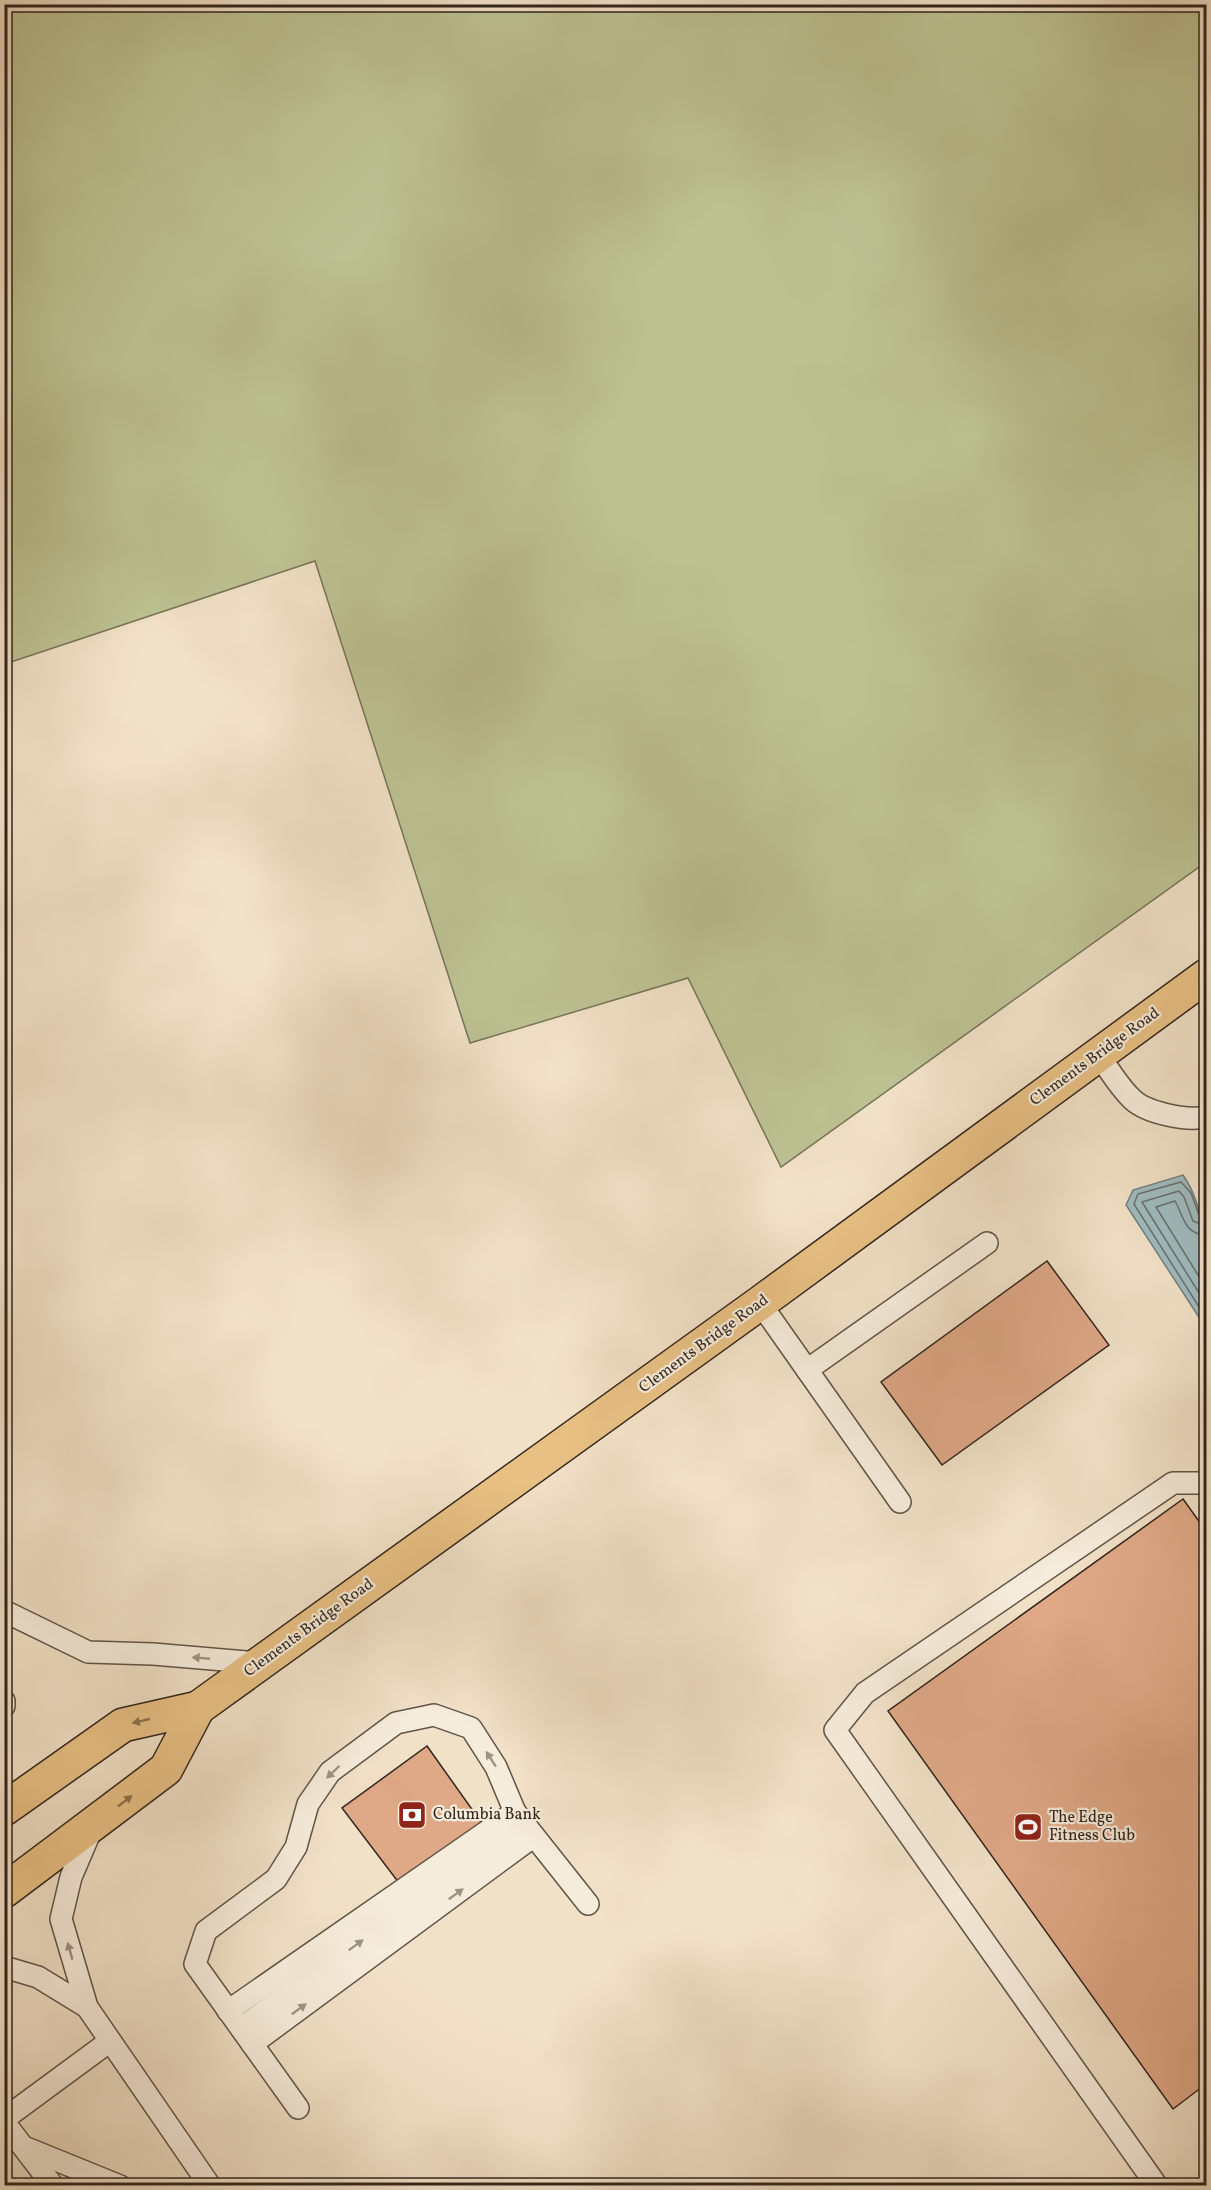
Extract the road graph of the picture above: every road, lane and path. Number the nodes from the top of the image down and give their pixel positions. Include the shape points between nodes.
1 (1206, 976) edge
2 (1098, 1054) junction
3 (1206, 1117) edge
4 (987, 1243) dead end
5 (760, 1303) junction
6 (807, 1370) junction
7 (1206, 1483) edge
8 (900, 1502) dead end
9 (4, 1611) edge
10 (260, 1663) junction
11 (4, 1701) edge
12 (4, 1706) edge
13 (198, 1708) junction
14 (4, 1809) edge
15 (525, 1824) junction
16 (93, 1825) junction
17 (4, 1891) edge
18 (588, 1904) dead end
19 (4, 1967) edge
20 (87, 2007) junction
21 (240, 2027) junction
22 (110, 2041) junction
23 (298, 2108) dead end
24 (4, 2122) edge
25 (24, 2147) junction
26 (33, 2186) edge
27 (53, 2186) edge
28 (69, 2186) edge
29 (86, 2186) edge
30 (120, 2186) edge
31 (210, 2186) edge
32 (1156, 2186) edge

1 - 2 main road, Clements Bridge Road
2 - 3 lane via 1131,1099 1165,1114 1192,1120
2 - 5 main road, Clements Bridge Road
4 - 6 lane
5 - 6 lane
5 - 10 main road, Clements Bridge Road
6 - 8 lane
7 - 32 lane via 1173,1483 866,1693 835,1730
10 -> 9 lane via 88,1652
10 - 13 main road, Clements Bridge Road
11 - 12 lane
13 -> 14 main road, Clements Bridge Road via 123,1725
16 -> 13 main road, Clements Bridge Road via 166,1769
15 - 18 lane
21 -> 15 lane
15 - 21 lane
15 -> 21 lane via 471,1728 434,1715 396,1723 330,1772 308,1804 296,1847 276,1879 206,1931 195,1964
16 - 17 main road, Clements Bridge Road
20 -> 16 lane via 61,1919 71,1877
19 - 20 lane via 38,1977
20 - 22 lane
21 - 23 lane
22 - 24 lane
22 - 31 lane
24 - 25 lane
24 - 26 lane
25 - 27 lane
25 - 28 lane
25 - 29 lane
25 - 30 lane

